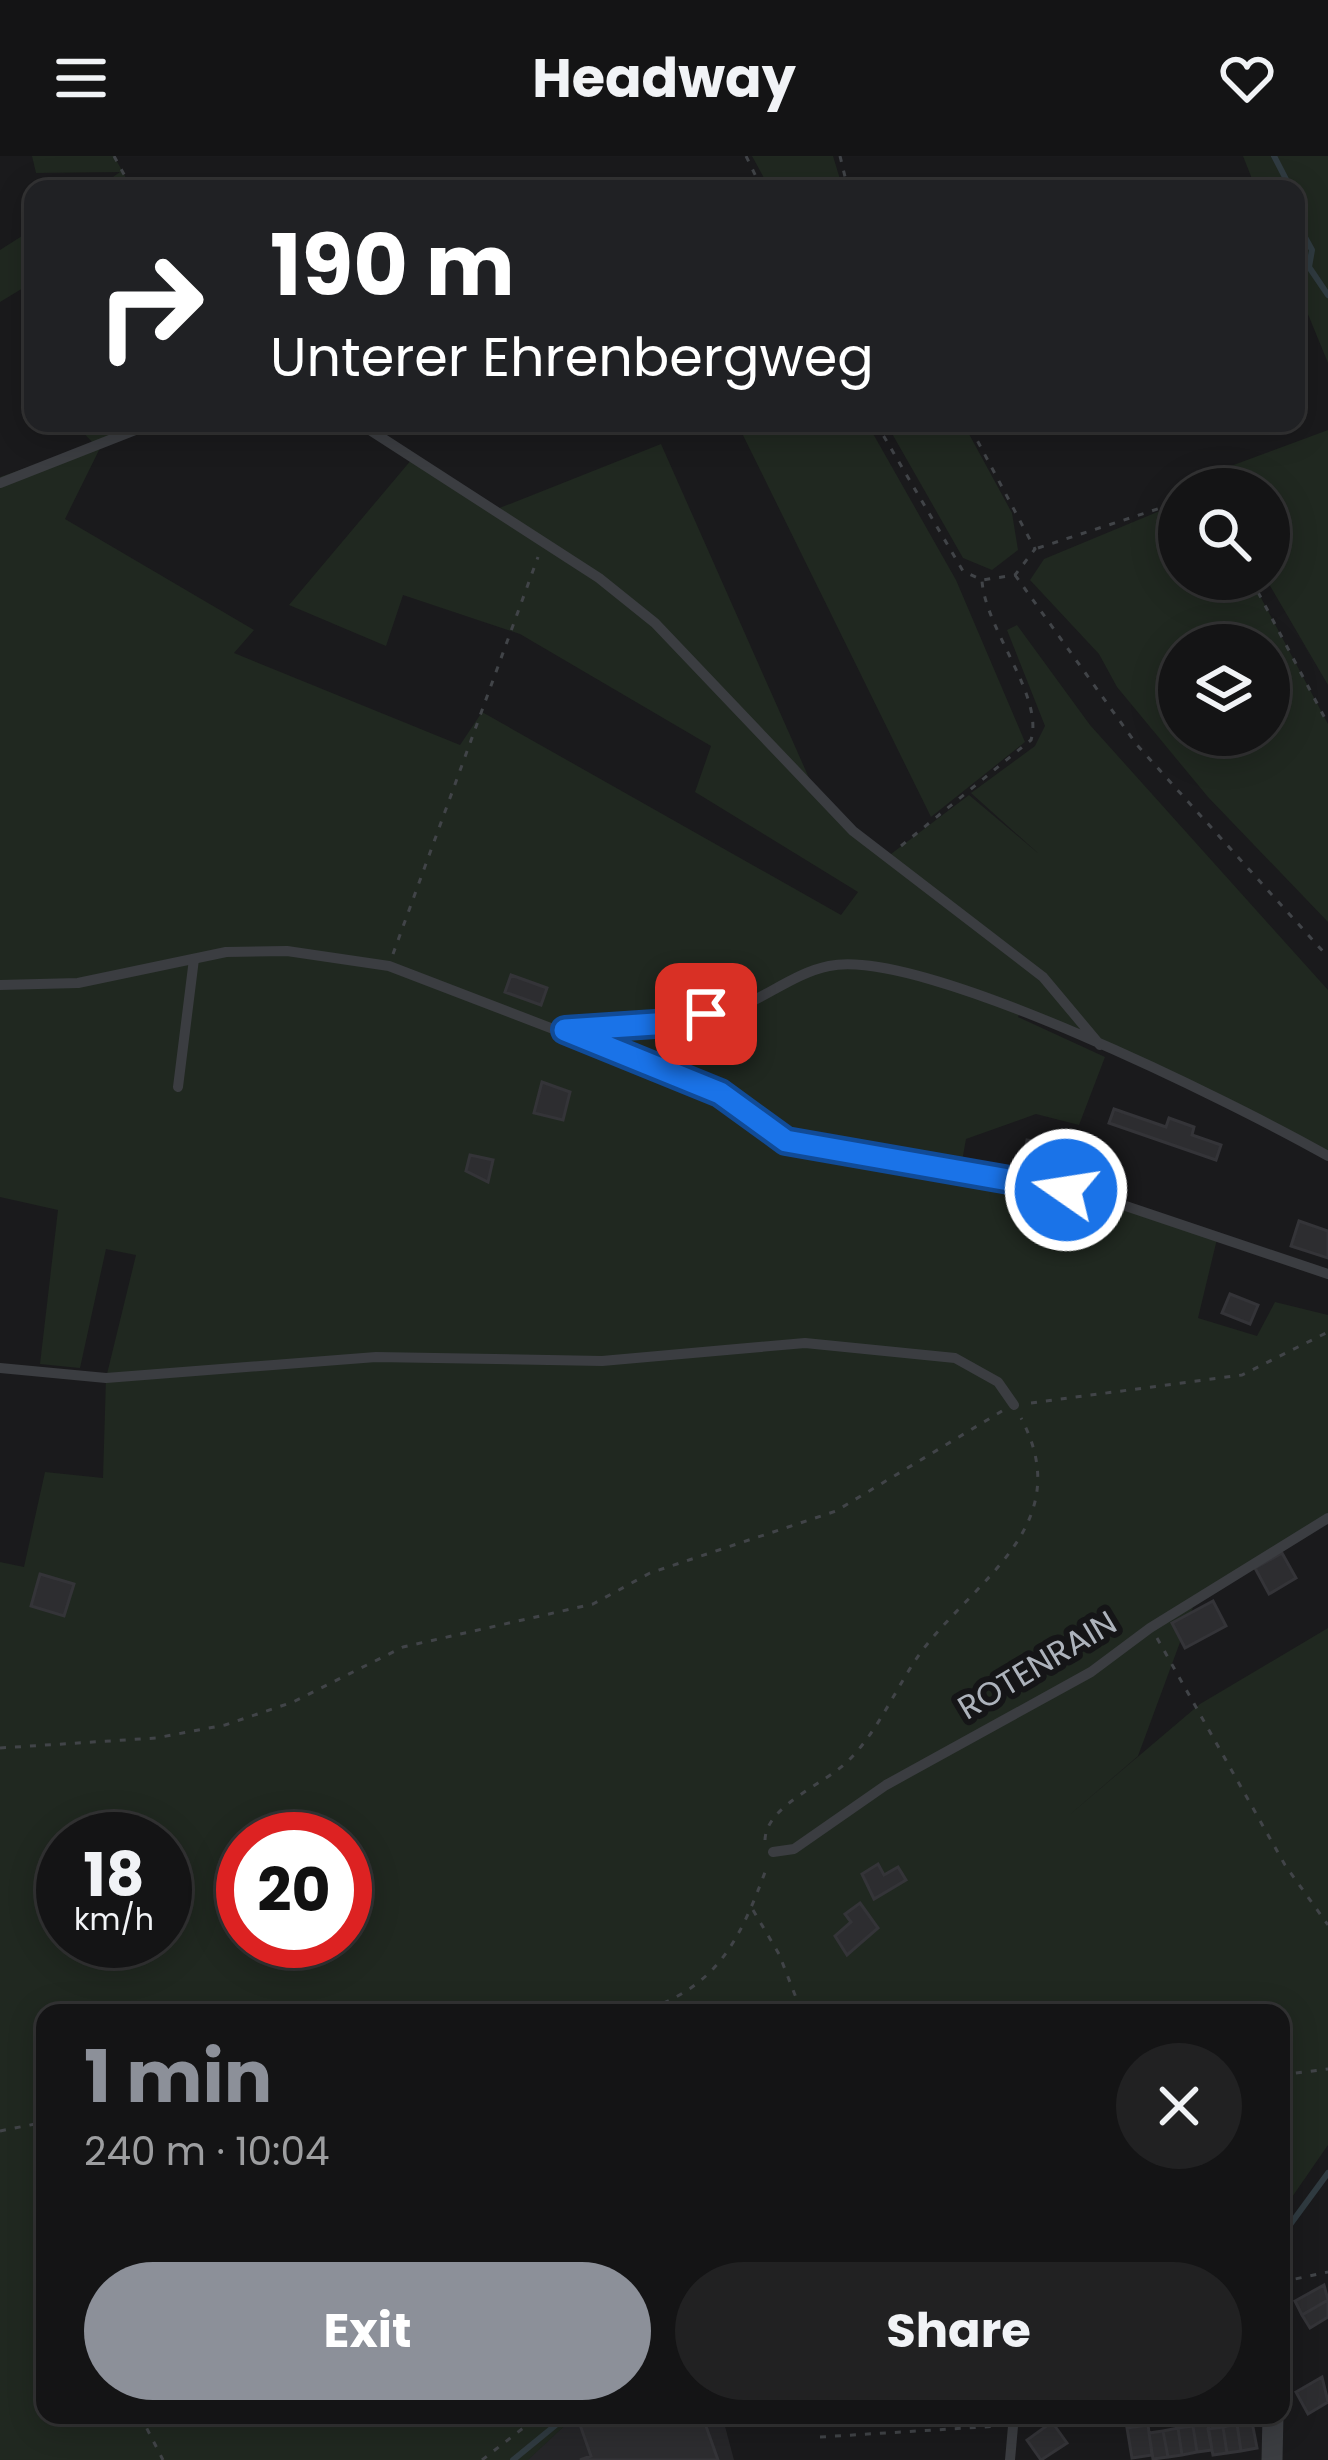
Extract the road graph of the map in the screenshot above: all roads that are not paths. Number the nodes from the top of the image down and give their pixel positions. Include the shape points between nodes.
1 (130, 432) edge
2 (373, 432) edge
3 (0, 483) edge
4 (194, 958) junction
5 (0, 985) edge
6 (565, 1030) junction
7 (1100, 1045) junction
8 (178, 1087) dead end
9 (1328, 1156) edge
10 (1328, 1274) edge
11 (0, 1368) edge
12 (1014, 1405) road end
13 (1328, 1518) edge
14 (772, 1852) road end
15 (1013, 2424) edge
16 (1273, 2424) edge
17 (1010, 2460) edge
18 (1272, 2460) edge

1 - 3 lane
2 - 7 lane via 656,623 773,752 886,857 1043,977
4 - 5 lane via 78,983
4 - 6 lane via 287,951 389,967
4 - 8 lane
6 - 7 lane via 670,1023 743,1005 828,966 873,963
6 - 10 lane via 720,1093 786,1141 1102,1198
7 - 9 lane
11 - 12 lane via 106,1378 376,1357 602,1360 805,1342 955,1358 998,1382
13 - 14 lane, ROTENRAIN via 1090,1672 886,1785 794,1849
15 - 17 lane
16 - 18 street

